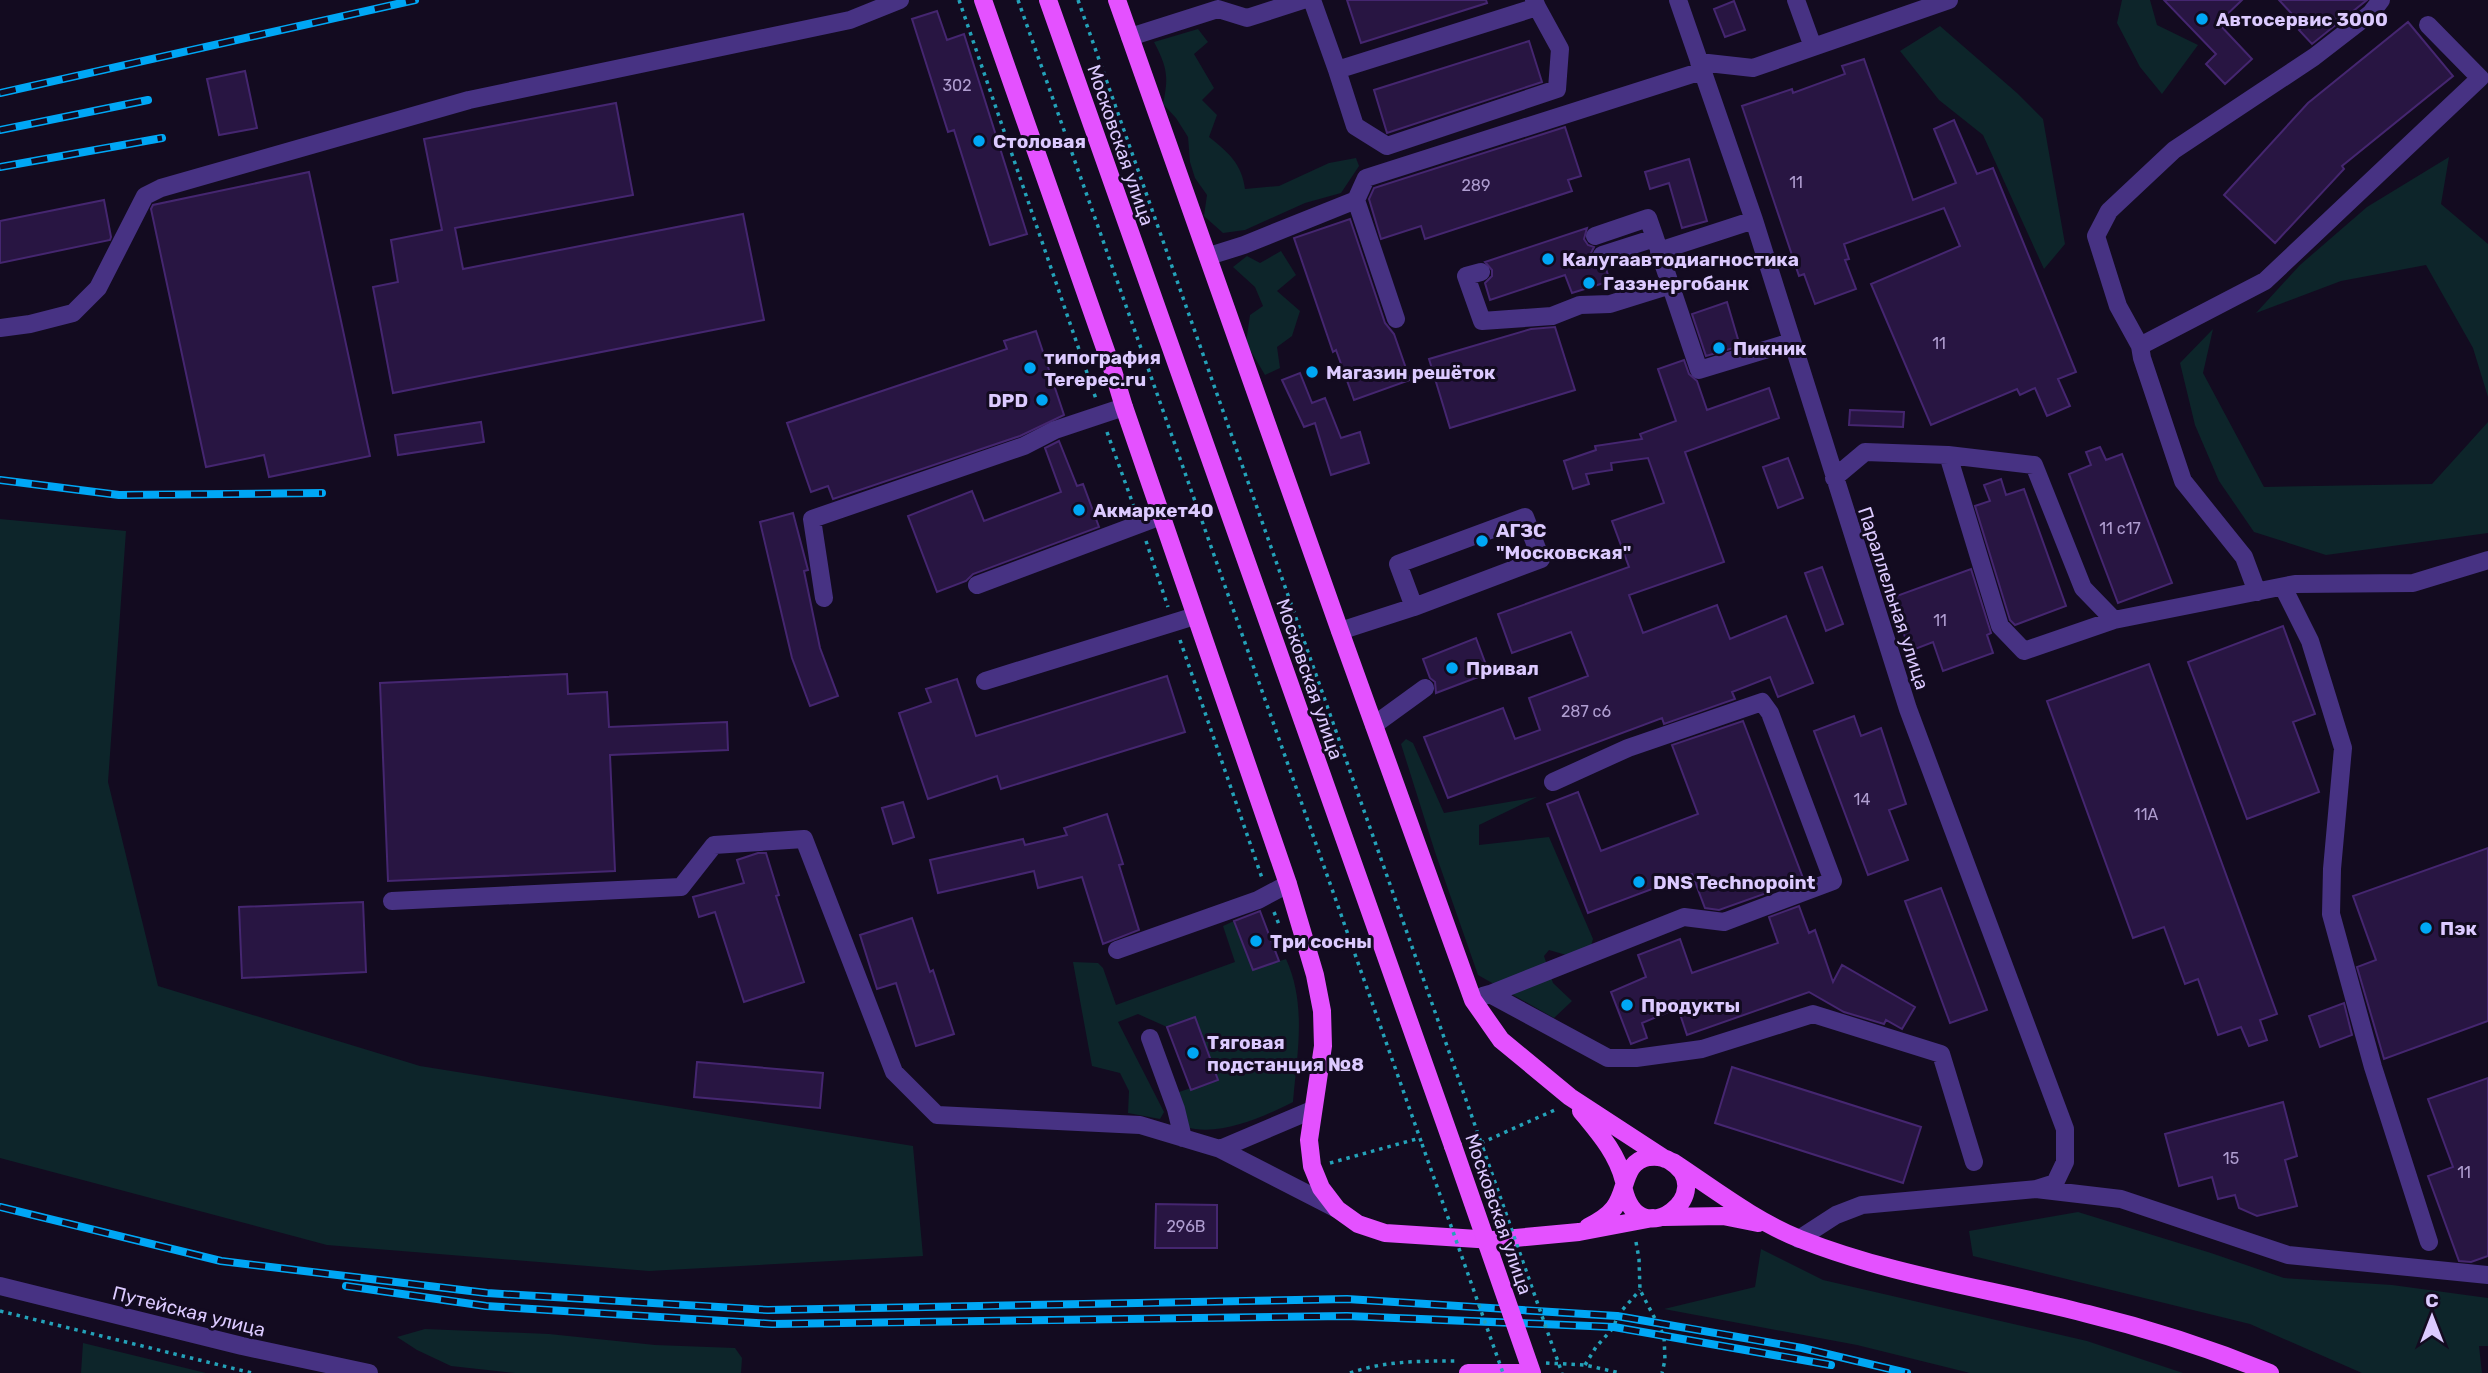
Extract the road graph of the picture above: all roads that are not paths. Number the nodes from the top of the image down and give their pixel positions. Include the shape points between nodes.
1 (900, 0) edge
2 (983, 0) edge
3 (1048, 0) edge
4 (1117, 0) edge
5 (1303, 0) edge
6 (1312, 0) edge
7 (1678, 0) edge
8 (1796, 0) edge
9 (1949, 0) edge
10 (2381, 0) edge
11 (1535, 3) edge
12 (2428, 25) dead end
13 (1130, 37) junction
14 (1813, 47) junction
15 (1701, 66) junction
16 (1337, 70) junction
17 (1356, 200) junction
18 (1754, 220) junction
19 (1595, 236) dead end
20 (1657, 244) junction
21 (1602, 255) dead end
22 (1209, 256) junction
23 (1481, 272) dead end
24 (1671, 285) junction
25 (1396, 319) dead end
26 (0, 328) edge
27 (1791, 342) junction
28 (2140, 346) junction
29 (1124, 407) junction
30 (1948, 455) junction
31 (1834, 478) junction
32 (1161, 516) junction
33 (2488, 560) edge
34 (977, 585) dead end
35 (2283, 587) junction
36 (2257, 592) junction
37 (824, 598) dead end
38 (1414, 607) junction
39 (1195, 616) junction
40 (2114, 620) junction
41 (1340, 631) junction
42 (985, 681) dead end
43 (1425, 688) dead end
44 (1374, 725) junction
45 (1553, 782) dead end
46 (1288, 884) junction
47 (391, 901) dead end
48 (1117, 950) dead end
49 (1481, 997) junction
50 (1150, 1038) dead end
51 (1565, 1102) junction
52 (1312, 1110) junction
53 (1184, 1138) junction
54 (1220, 1149) junction
55 (1669, 1161) junction
56 (1974, 1162) dead end
57 (1624, 1186) junction
58 (2036, 1189) junction
59 (1337, 1209) junction
60 (1657, 1218) junction
61 (1775, 1228) junction
62 (1579, 1232) junction
63 (1799, 1239) junction
64 (2430, 1242) dead end
65 (2488, 1275) edge
66 (0, 1286) edge
67 (369, 1373) edge
68 (1466, 1373) edge
69 (1519, 1373) edge
70 (1532, 1373) edge
71 (2270, 1373) edge

1 - 26 street via 850,20 469,100 161,188 145,196 98,288 73,313
2 - 29 main road
3 - 70 main road, Московская улица, bridge
4 - 13 main road
5 - 13 street via 1247,18 1218,9
6 - 16 street
7 - 15 street, Параллельная улица
8 - 14 street
9 - 14 street
10 - 28 street via 2314,57 2174,150 2109,211 2096,236 2118,306
11 - 16 street
11 - 16 street via 1560,48 1557,89 1387,146 1355,126
12 - 28 street via 2480,78 2265,281
13 - 22 main road
14 - 15 street via 1753,68
15 - 17 street via 1366,177
15 - 18 street, Параллельная улица
17 - 22 street
17 - 25 street
18 - 20 street
18 - 27 street, Параллельная улица
19 - 20 street via 1648,218
20 - 21 street
20 - 24 street
22 - 41 main road
23 - 24 street via 1466,276 1480,293 1482,321 1552,316 1580,305 1610,304
24 - 27 street via 1699,370
27 - 31 street, Параллельная улица
28 - 36 street via 2183,481 2244,556
29 - 32 main road
29 - 37 street via 812,519
30 - 31 street via 1865,452
30 - 40 street via 2034,465 2083,588
30 - 40 street via 2000,626 2024,651
31 - 58 street, Параллельная улица via 1908,709 2065,1129 2065,1163 2055,1183
32 - 34 street
32 - 39 main road
33 - 35 street via 2413,583
35 - 36 street
35 - 64 street via 2310,641 2343,748 2331,914 2373,1068
36 - 40 street
38 - 38 street via 1541,559 1525,517 1398,564
38 - 41 street
39 - 42 street
39 - 46 main road
41 - 44 main road
43 - 44 street
44 - 49 main road
45 - 49 street via 1628,748 1762,702 1833,881 1724,922 1684,917
46 - 48 street via 1258,900
46 - 52 main road via 1322,1011 1323,1046
47 - 53 street via 681,887 714,845 804,839 894,1072 937,1115 1140,1125
49 - 51 main road via 1500,1040
49 - 56 street via 1608,1058 1702,1049 1813,1014 1941,1054
50 - 53 street
51 - 55 main road
51 - 57 main road via 1604,1139 1619,1163
52 - 54 street
52 - 59 main road via 1312,1166
53 - 54 street
54 - 59 street
55 - 57 main road via 1656,1157 1639,1160
55 - 60 main road via 1684,1176 1685,1194 1677,1209
55 - 61 main road
57 - 60 main road via 1636,1213
57 - 62 main road via 1614,1208
58 - 63 street via 1862,1205 1836,1215
58 - 65 street via 2121,1199 2288,1255
59 - 62 main road via 1358,1224 1385,1233 1493,1240
60 - 61 main road via 1723,1216
60 - 62 main road
61 - 63 main road
63 - 71 main road via 1893,1270 2089,1314 2219,1352
66 - 67 street, Путейская улица
68 - 69 main road

